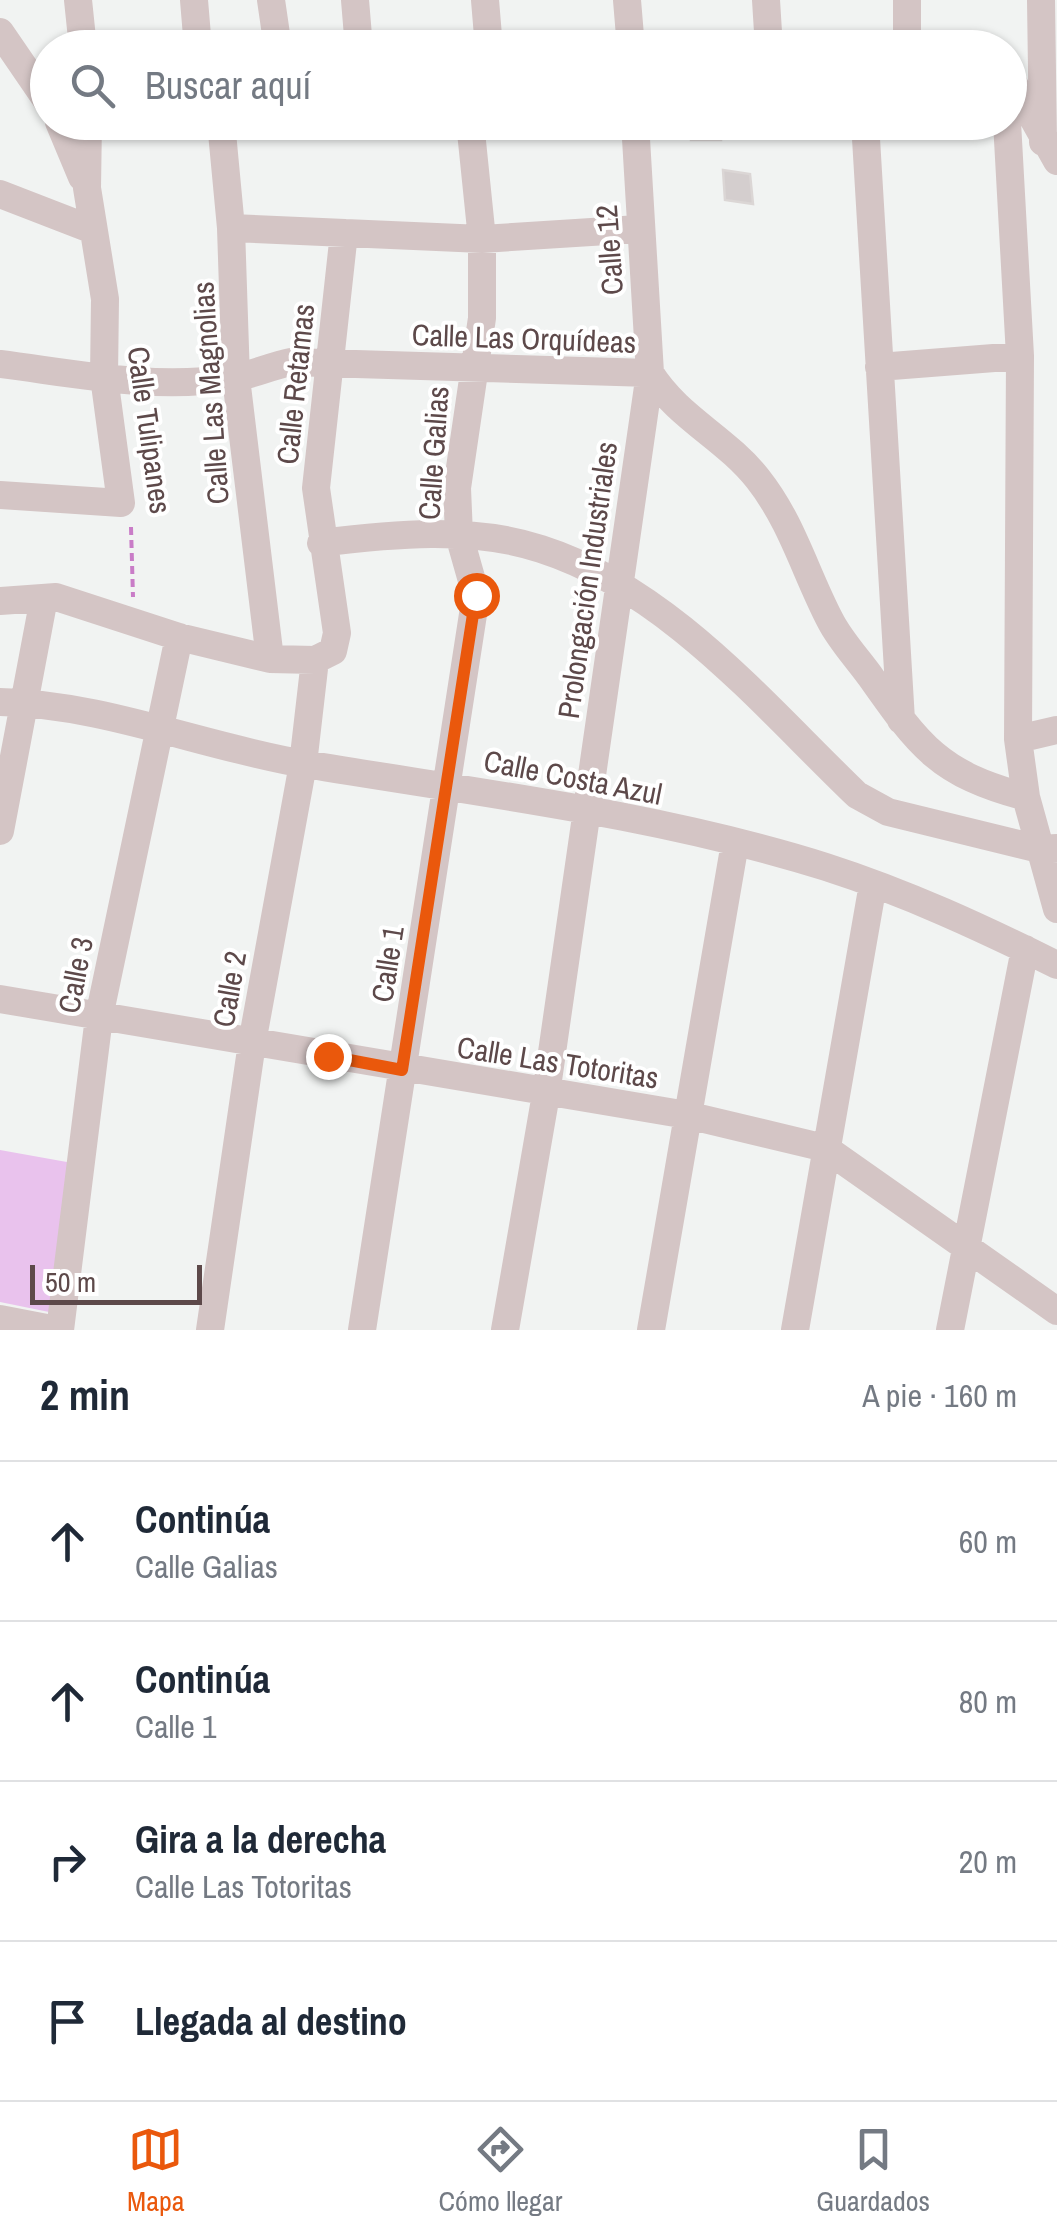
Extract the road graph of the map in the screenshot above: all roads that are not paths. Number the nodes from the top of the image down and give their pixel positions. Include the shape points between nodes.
1 (78, 0) edge
2 (194, 0) edge
3 (271, 0) edge
4 (356, 0) edge
5 (485, 0) edge
6 (627, 0) edge
7 (766, 0) edge
8 (906, 0) edge
9 (1041, 0) edge
10 (81, 30) edge
11 (196, 30) edge
12 (275, 30) edge
13 (358, 30) edge
14 (488, 30) edge
15 (630, 30) edge
16 (767, 30) edge
17 (907, 30) edge
18 (0, 32) edge
19 (30, 76) edge
20 (1027, 104) edge
21 (67, 140) edge
22 (88, 140) edge
23 (222, 140) edge
24 (472, 140) edge
25 (636, 140) edge
26 (866, 140) edge
27 (1007, 140) edge
28 (1050, 152) edge
29 (87, 188) junction
30 (0, 194) edge
31 (231, 228) junction
32 (639, 229) junction
33 (93, 230) junction
34 (344, 233) junction
35 (482, 239) junction
36 (1020, 356) junction
37 (0, 364) edge
38 (329, 365) junction
39 (473, 368) junction
40 (878, 368) junction
41 (650, 373) junction
42 (104, 377) junction
43 (236, 378) junction
44 (0, 495) edge
45 (459, 535) junction
46 (321, 543) junction
47 (618, 585) junction
48 (44, 598) junction
49 (0, 602) edge
50 (179, 637) junction
51 (270, 659) junction
52 (315, 660) junction
53 (11, 702) edge
54 (901, 721) junction
55 (158, 730) junction
56 (1057, 730) edge
57 (1018, 738) junction
58 (303, 764) junction
59 (448, 786) junction
60 (1026, 798) junction
61 (586, 812) junction
62 (0, 831) edge
63 (734, 843) junction
64 (1048, 848) edge
65 (873, 884) junction
66 (1057, 909) edge
67 (1026, 949) junction
68 (1057, 965) edge
69 (0, 1000) edge
70 (99, 1017) junction
71 (252, 1042) junction
72 (402, 1070) junction
73 (546, 1094) junction
74 (687, 1115) junction
75 (825, 1148) junction
76 (965, 1250) junction
77 (1057, 1310) edge
78 (0, 1319) edge
79 (58, 1330) edge
80 (210, 1330) edge
81 (362, 1330) edge
82 (505, 1330) edge
83 (650, 1330) edge
84 (795, 1330) edge
85 (950, 1330) edge

1 - 10 street
2 - 11 street
3 - 12 street
4 - 13 street
5 - 14 street
6 - 15 street
7 - 16 street
8 - 17 street
9 - 28 street
18 - 19 street
20 - 28 street
21 - 29 street, Calle Tulipanes
22 - 29 street, Calle Tulipanes
23 - 31 street, Calle Las Magnolias
24 - 35 street, Calle Galias
25 - 32 street, Calle 12
26 - 40 street
27 - 36 street
29 - 33 street, Calle Tulipanes
30 - 33 street
31 - 34 street
31 - 43 street, Calle Las Magnolias
32 - 35 street
32 - 41 street, Calle 12
33 - 42 street, Calle Tulipanes via 106,299
34 - 35 street
34 - 38 street, Calle Retamas
35 - 39 street, Calle Galias via 482,318
36 - 40 street
36 - 57 street
37 - 42 street, Calle Las Orquídeas
38 - 39 street, Calle Las Orquídeas
38 - 43 street, Calle Las Orquídeas via 291,362
38 - 46 street, Calle Retamas via 316,488
39 - 41 street, Calle Las Orquídeas
39 - 45 street, Calle Galias via 457,488
40 - 54 street
41 - 47 street, Prolongación Industriales
41 - 54 street, Calle Las Orquídeas via 668,402 756,476 794,533 831,623
42 - 43 street, Calle Las Orquídeas via 124,384
42 - 44 street, Calle Tulipanes via 121,503
43 - 51 street, Calle Las Magnolias
45 - 46 street
45 - 47 street via 540,548
45 - 59 street, Calle Galias via 476,595
46 - 52 street, Calle Retamas via 337,632 334,650
47 - 61 street, Prolongación Industriales
47 - 64 street via 678,624 857,795 888,812
48 - 49 street
48 - 50 street
48 - 53 street
50 - 51 street
50 - 55 street, Calle 3
51 - 52 street
52 - 58 street, Calle 2
53 - 55 street, Calle Costa Azul
53 - 62 street
54 - 60 street, Calle Las Orquídeas via 937,760 978,784
55 - 58 street, Calle Costa Azul
55 - 70 street, Calle 3
56 - 57 street
57 - 60 street
58 - 59 street, Calle Costa Azul
58 - 71 street, Calle 2
59 - 61 street, Calle Costa Azul
59 - 72 street, Calle 1
60 - 64 street
61 - 63 street, Calle Costa Azul
61 - 73 street, Prolongación Industriales
63 - 65 street, Calle Costa Azul
63 - 74 street
64 - 66 street
65 - 67 street, Calle Costa Azul
65 - 75 street
67 - 68 street, Calle Costa Azul
67 - 76 street
69 - 70 street, Calle Las Totoritas
70 - 71 street, Calle Las Totoritas
70 - 79 street, Calle 3
71 - 72 street, Calle Las Totoritas
71 - 80 street, Calle 2
72 - 73 street, Calle Las Totoritas
72 - 81 street, Calle 1
73 - 74 street, Calle Las Totoritas
73 - 82 street, Prolongación Industriales
74 - 75 street, Calle Las Totoritas
74 - 83 street
75 - 76 street, Calle Las Totoritas
75 - 84 street
76 - 77 street, Calle Las Totoritas
76 - 85 street
78 - 79 street

